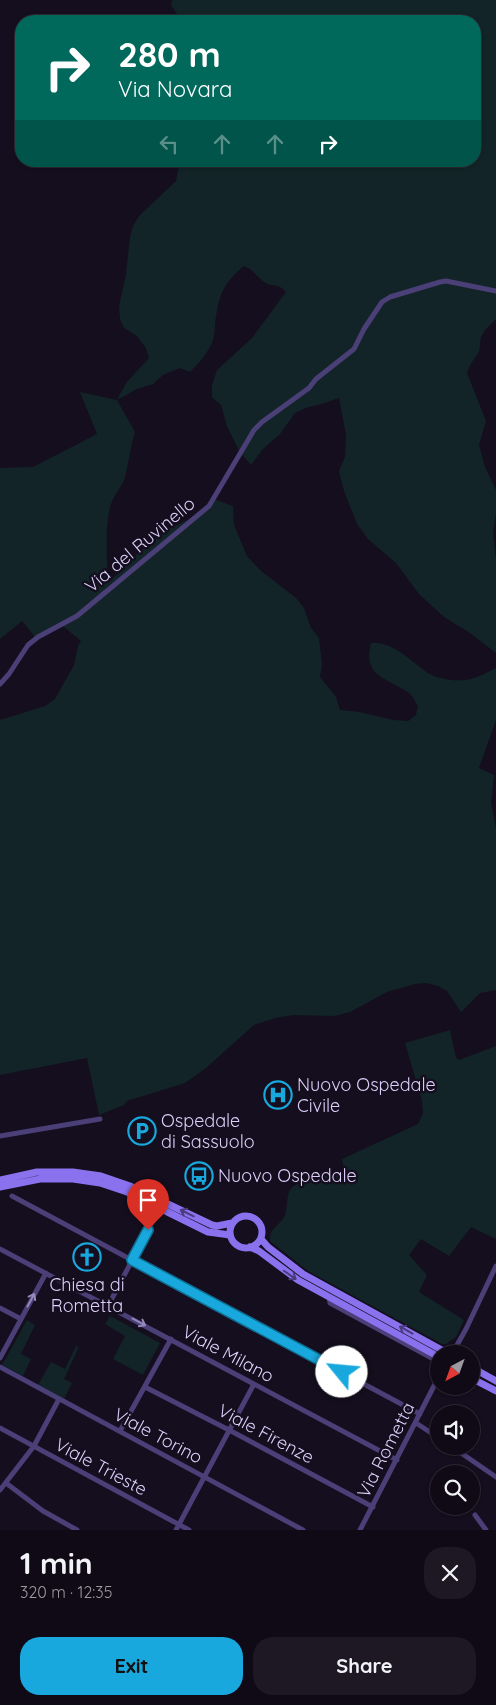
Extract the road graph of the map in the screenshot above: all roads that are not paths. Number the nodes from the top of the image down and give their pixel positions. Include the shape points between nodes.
1 (496, 291) edge
2 (0, 684) edge
3 (100, 1119) dead end
4 (0, 1136) edge
5 (0, 1180) edge
6 (0, 1187) edge
7 (12, 1196) dead end
8 (156, 1215) dead end
9 (232, 1223) junction
10 (230, 1235) junction
11 (261, 1239) junction
12 (250, 1247) junction
13 (0, 1249) edge
14 (132, 1260) junction
15 (496, 1266) edge
16 (46, 1273) junction
17 (329, 1297) junction
18 (108, 1306) junction
19 (0, 1308) edge
20 (21, 1319) junction
21 (171, 1339) junction
22 (434, 1345) edge
23 (456, 1345) edge
24 (430, 1352) edge
25 (430, 1357) edge
26 (0, 1358) edge
27 (0, 1367) edge
28 (480, 1372) edge
29 (496, 1381) edge
30 (480, 1383) edge
31 (254, 1384) junction
32 (145, 1387) junction
33 (496, 1391) edge
34 (430, 1395) edge
35 (59, 1399) junction
36 (420, 1414) junction
37 (416, 1423) junction
38 (0, 1428) edge
39 (229, 1430) junction
40 (120, 1431) junction
41 (430, 1432) edge
42 (34, 1446) junction
43 (463, 1455) edge
44 (397, 1460) junction
45 (205, 1477) junction
46 (496, 1477) edge
47 (6, 1483) junction
48 (0, 1490) edge
49 (373, 1507) junction
50 (475, 1515) dead end
51 (177, 1527) edge
52 (77, 1530) edge
53 (189, 1530) edge
54 (301, 1530) edge
55 (360, 1530) edge
56 (486, 1530) edge

1 - 2 street, Via del Ruvinello via 440,282 382,302 354,349 258,426 209,506 77,616 28,645
3 - 4 street
9 -> 5 main road via 212,1225 130,1186 93,1174 37,1172
6 - 10 main road via 40,1179 100,1183 128,1192 208,1232
7 - 14 street
8 - 14 street
9 - 10 main road
9 - 11 main road via 242,1216 253,1217 262,1228
10 - 12 main road via 238,1246
11 - 12 main road
22 -> 11 main road via 303,1274
12 -> 17 main road
13 - 16 street, Viale Milano
14 - 18 street
14 - 36 street
15 - 23 street
16 - 18 street, Viale Milano
20 -> 16 street
17 - 24 main road
17 - 25 street via 330,1303
18 -> 21 street, Viale Milano
19 - 20 street
20 - 26 street
21 - 31 street, Viale Milano
21 - 32 street
27 - 35 street, Viale Torino
28 - 29 main road
30 - 33 main road
31 - 39 street
31 - 44 street, Viale Milano
32 - 39 street, Viale Firenze
32 - 40 street
34 - 36 street, Via Rometta
35 - 40 street, Viale Torino
35 - 42 street
36 - 37 street, Via Rometta
37 - 41 street
37 - 44 street, Via Rometta
38 - 42 street, Viale Trieste
39 - 45 street
39 - 49 street, Viale Firenze
40 - 45 street, Viale Torino
42 - 47 street
42 - 51 street, Viale Trieste
43 - 46 street
44 - 49 street, Via Rometta
45 - 51 street
45 - 54 street, Viale Torino
47 - 48 street
47 - 52 street via 43,1512
49 - 55 street, Via Rometta
50 - 56 street
51 - 53 street, Viale Trieste

